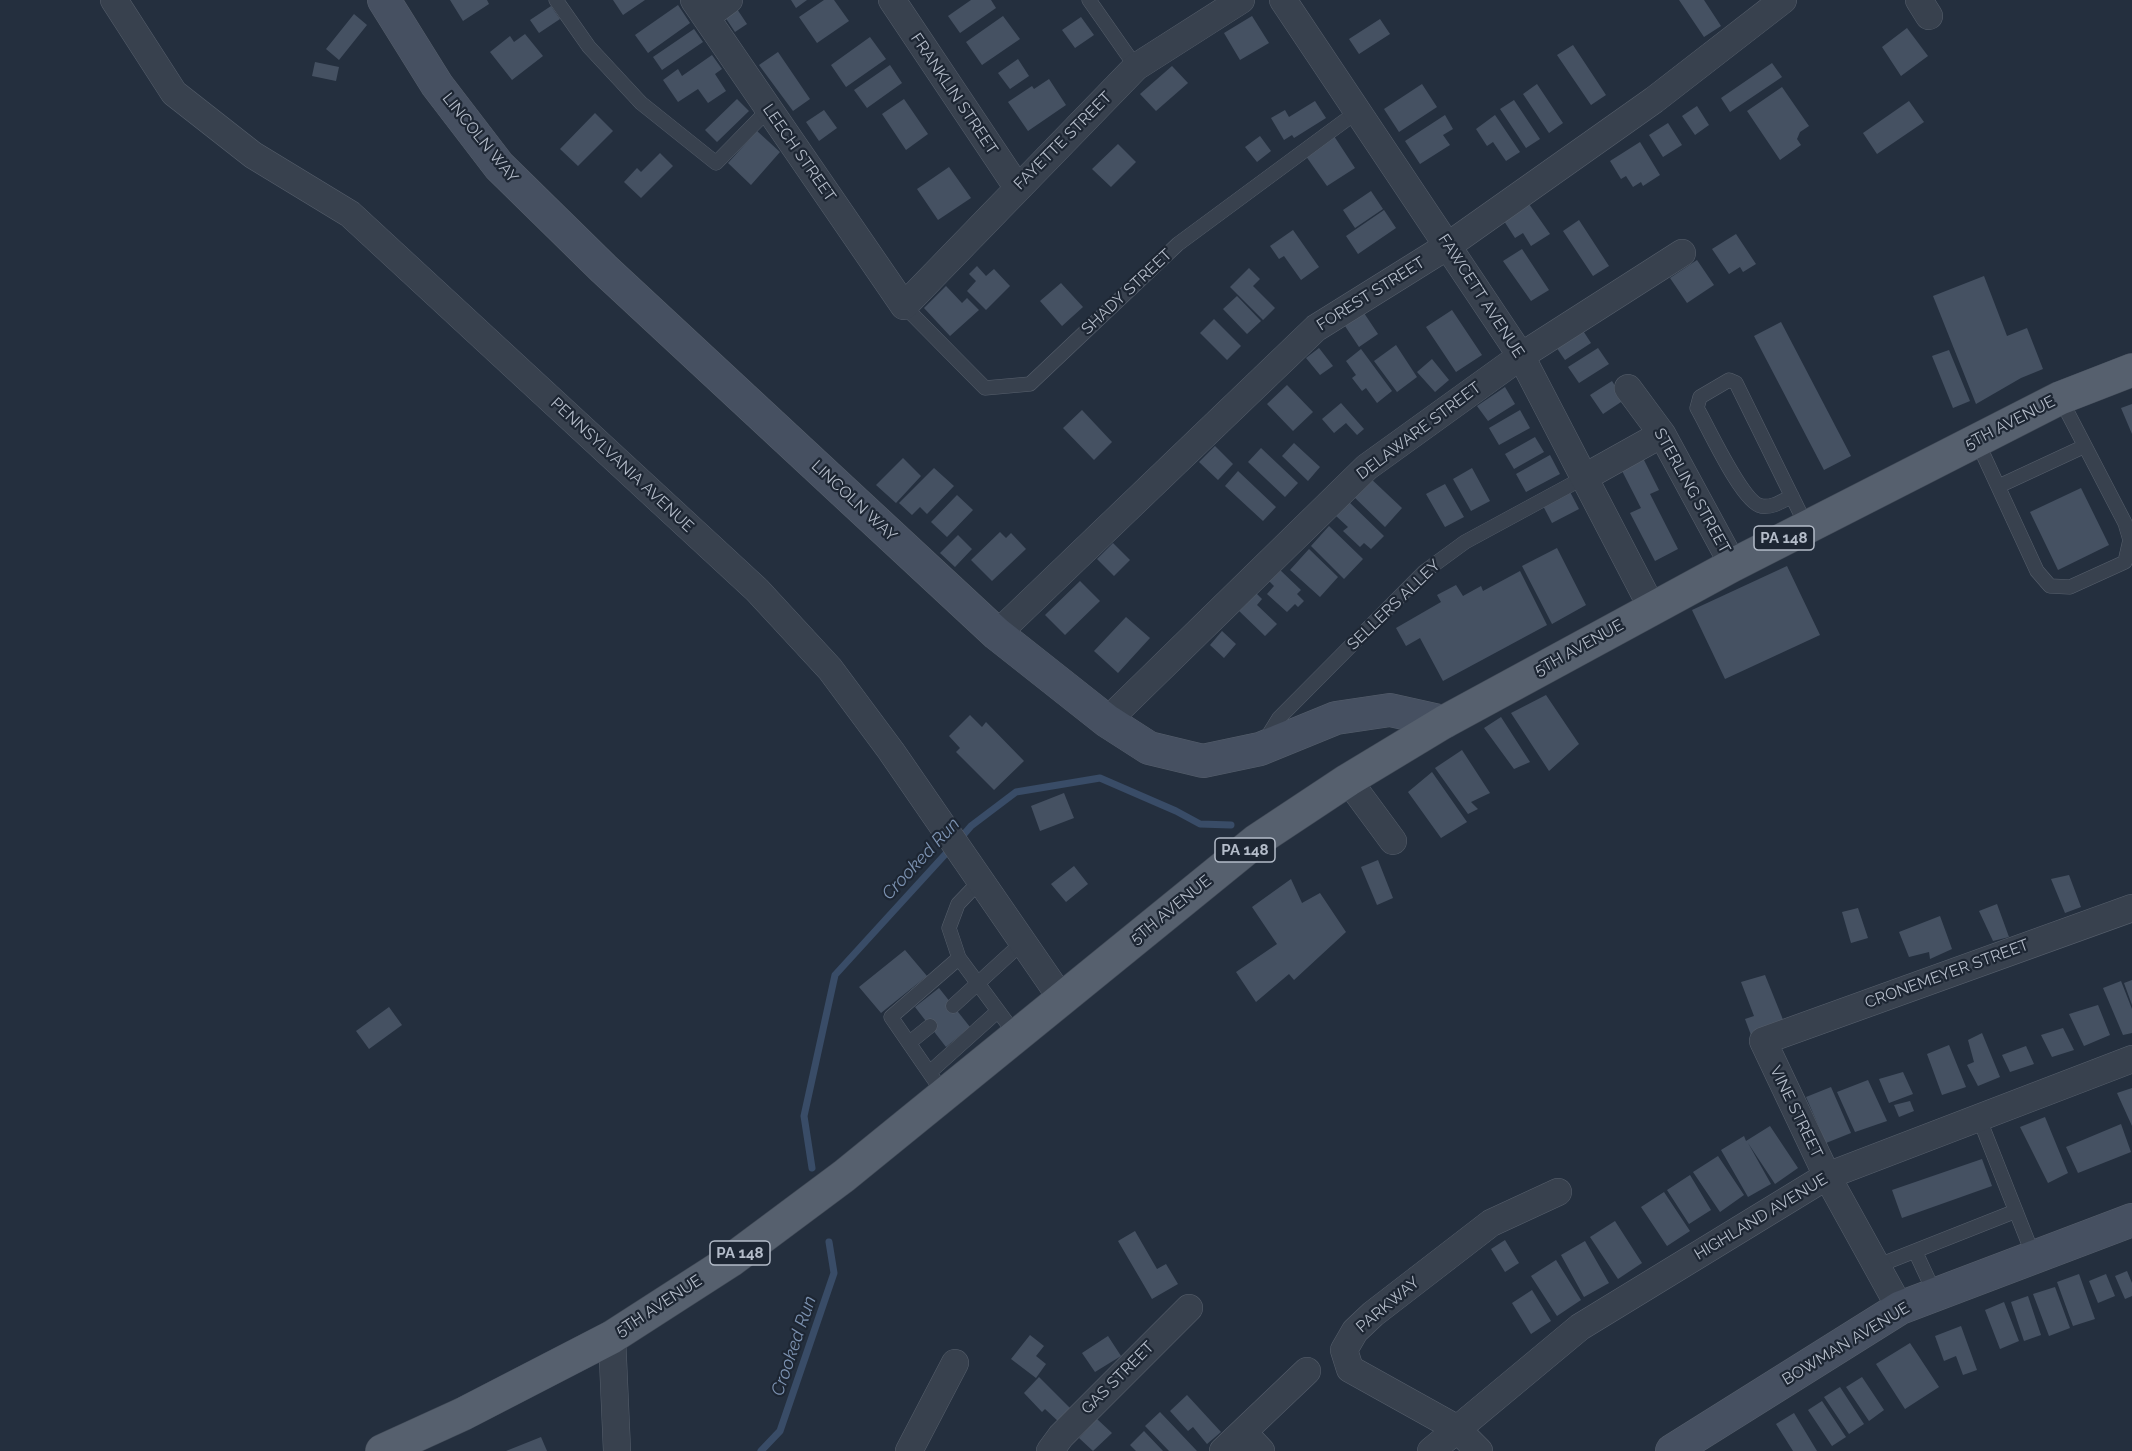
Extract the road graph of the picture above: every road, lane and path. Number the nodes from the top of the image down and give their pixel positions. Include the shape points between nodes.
1 (114, 0) edge
2 (384, 0) edge
3 (556, 0) edge
4 (729, 0) edge
5 (892, 0) edge
6 (1089, 0) edge
7 (1241, 0) edge
8 (1283, 0) edge
9 (1783, 0) edge
10 (700, 9) edge
11 (1136, 67) junction
12 (769, 109) junction
13 (1358, 111) junction
14 (1017, 187) junction
15 (1449, 245) junction
16 (1682, 253) dead end
17 (904, 306) junction
18 (1521, 356) junction
19 (2132, 370) edge
20 (1628, 388) dead end
21 (2060, 398) junction
22 (1662, 434) junction
23 (1977, 441) junction
24 (2085, 446) junction
25 (1585, 477) junction
26 (1999, 486) junction
27 (1792, 496) junction
28 (1807, 527) junction
29 (1732, 565) junction
30 (1652, 608) junction
31 (997, 634) junction
32 (1107, 721) junction
33 (1444, 722) junction
34 (1260, 749) junction
35 (1348, 780) junction
36 (1394, 841) dead end
37 (980, 881) junction
38 (2132, 908) edge
39 (1023, 942) junction
40 (959, 958) junction
41 (978, 984) junction
42 (1062, 999) junction
43 (953, 1006) dead end
44 (1007, 1023) junction
45 (930, 1026) dead end
46 (1762, 1041) joint
47 (909, 1043) junction
48 (2132, 1059) edge
49 (937, 1083) junction
50 (1978, 1118) junction
51 (1827, 1176) junction
52 (1558, 1192) dead end
53 (2016, 1211) junction
54 (2132, 1220) edge
55 (1915, 1251) junction
56 (2034, 1257) junction
57 (1877, 1266) junction
58 (1935, 1294) junction
59 (1189, 1308) dead end
60 (1900, 1308) junction
61 (612, 1337) junction
62 (955, 1363) dead end
63 (1307, 1371) dead end
64 (1456, 1428) junction
65 (1252, 1442) edge
66 (382, 1451) edge
67 (617, 1451) edge
68 (909, 1451) edge
69 (1050, 1451) edge
70 (1223, 1451) edge
71 (1431, 1451) edge
72 (1479, 1451) edge
73 (1672, 1451) edge

1 - 37 street, PENNSYLVANIA AVENUE via 174,93 253,155 350,214 757,590 830,669
2 - 31 main road, LINCOLN WAY via 437,85 499,166 604,269
3 - 12 lane via 589,47 641,103 716,163
4 - 10 street
5 - 14 street, FRANKLIN STREET
6 - 11 lane
7 - 11 street, FAYETTE STREET
8 - 13 street, FAWCETT AVENUE
9 - 15 street, FOREST STREET via 1654,100
10 - 12 street, LEECH STREET
11 - 14 street, FAYETTE STREET
12 - 17 street, LEECH STREET
13 - 15 street, FAWCETT AVENUE
13 - 17 lane, SHADY STREET via 1178,244 1030,384 985,388
14 - 17 street, FAYETTE STREET
15 - 18 street, FAWCETT AVENUE
15 - 31 street, FOREST STREET via 1316,328
16 - 18 street, DELAWARE STREET
18 - 25 street, FAWCETT AVENUE
18 - 32 street, DELAWARE STREET via 1367,467
19 - 21 main road, 5TH AVENUE / PA 148
20 - 22 street, STERLING STREET
21 - 23 main road, 5TH AVENUE / PA 148
21 - 24 lane
22 - 25 street
22 - 29 street, STERLING STREET
23 - 26 lane
23 - 28 main road, 5TH AVENUE / PA 148
24 - 26 lane
24 - 26 lane via 2125,523 2130,540 2125,562 2070,587 2050,586 2037,571
25 - 30 street, FAWCETT AVENUE
25 - 34 lane, SELLERS ALLEY via 1465,542 1424,572 1279,718
27 - 27 lane via 1736,383 1729,380 1700,397 1697,408 1745,494 1759,506 1773,506
27 - 28 lane
28 - 29 main road, 5TH AVENUE / PA 148
29 - 30 main road, 5TH AVENUE / PA 148
30 - 33 main road, 5TH AVENUE / PA 148
31 - 32 main road, LINCOLN WAY
32 - 34 main road, LINCOLN WAY via 1149,747 1203,761
33 - 34 main road, LINCOLN WAY via 1390,710 1336,718
33 - 35 main road, 5TH AVENUE / PA 148
35 - 36 street
35 - 42 main road, 5TH AVENUE / PA 148 via 1256,841
37 - 39 street, PENNSYLVANIA AVENUE
37 - 40 lane via 958,904 949,928
38 - 46 street, CRONEMEYER STREET
39 - 41 lane
39 - 42 street, PENNSYLVANIA AVENUE
40 - 41 lane
40 - 47 lane via 891,1017
41 - 43 lane
41 - 44 lane
42 - 44 main road, 5TH AVENUE / PA 148
44 - 49 main road, 5TH AVENUE / PA 148
45 - 47 lane
46 - 51 street, VINE STREET
47 - 49 lane
48 - 50 street, HIGHLAND AVENUE
49 - 61 main road, 5TH AVENUE / PA 148 via 844,1176 730,1261
50 - 51 street, HIGHLAND AVENUE
50 - 53 lane
51 - 57 street, VINE STREET
51 - 64 street, HIGHLAND AVENUE via 1580,1327
52 - 64 street, PARKWAY via 1491,1223 1373,1314 1354,1331 1344,1350 1350,1369
53 - 55 lane
53 - 56 lane
54 - 56 main road, BOWMAN AVENUE
55 - 57 lane
55 - 58 lane
56 - 58 main road, BOWMAN AVENUE
57 - 60 street, VINE STREET
58 - 60 main road, BOWMAN AVENUE
59 - 69 street, GAS STREET
60 - 73 main road, BOWMAN AVENUE
61 - 66 main road, 5TH AVENUE / PA 148
61 - 67 street
62 - 68 street
63 - 65 street
64 - 71 street, HIGHLAND AVENUE
64 - 72 street
65 - 70 street

